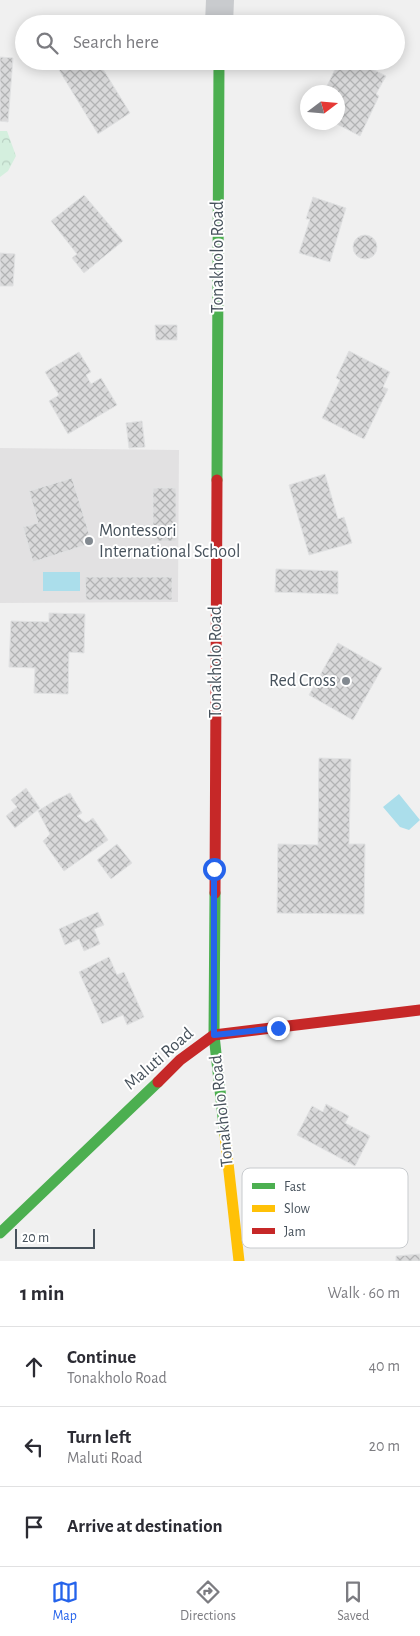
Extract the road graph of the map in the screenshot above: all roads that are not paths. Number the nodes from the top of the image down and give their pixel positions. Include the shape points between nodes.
1 (220, 0) edge
2 (219, 15) edge
3 (219, 70) edge
4 (420, 1010) edge
5 (214, 1035) junction
6 (0, 1233) edge
7 (239, 1261) edge

1 - 2 street
3 - 5 street, Tonakholo Road
4 - 5 street, Maluti Road
5 - 6 street, Maluti Road via 180,1060
5 - 7 street, Tonakholo Road

